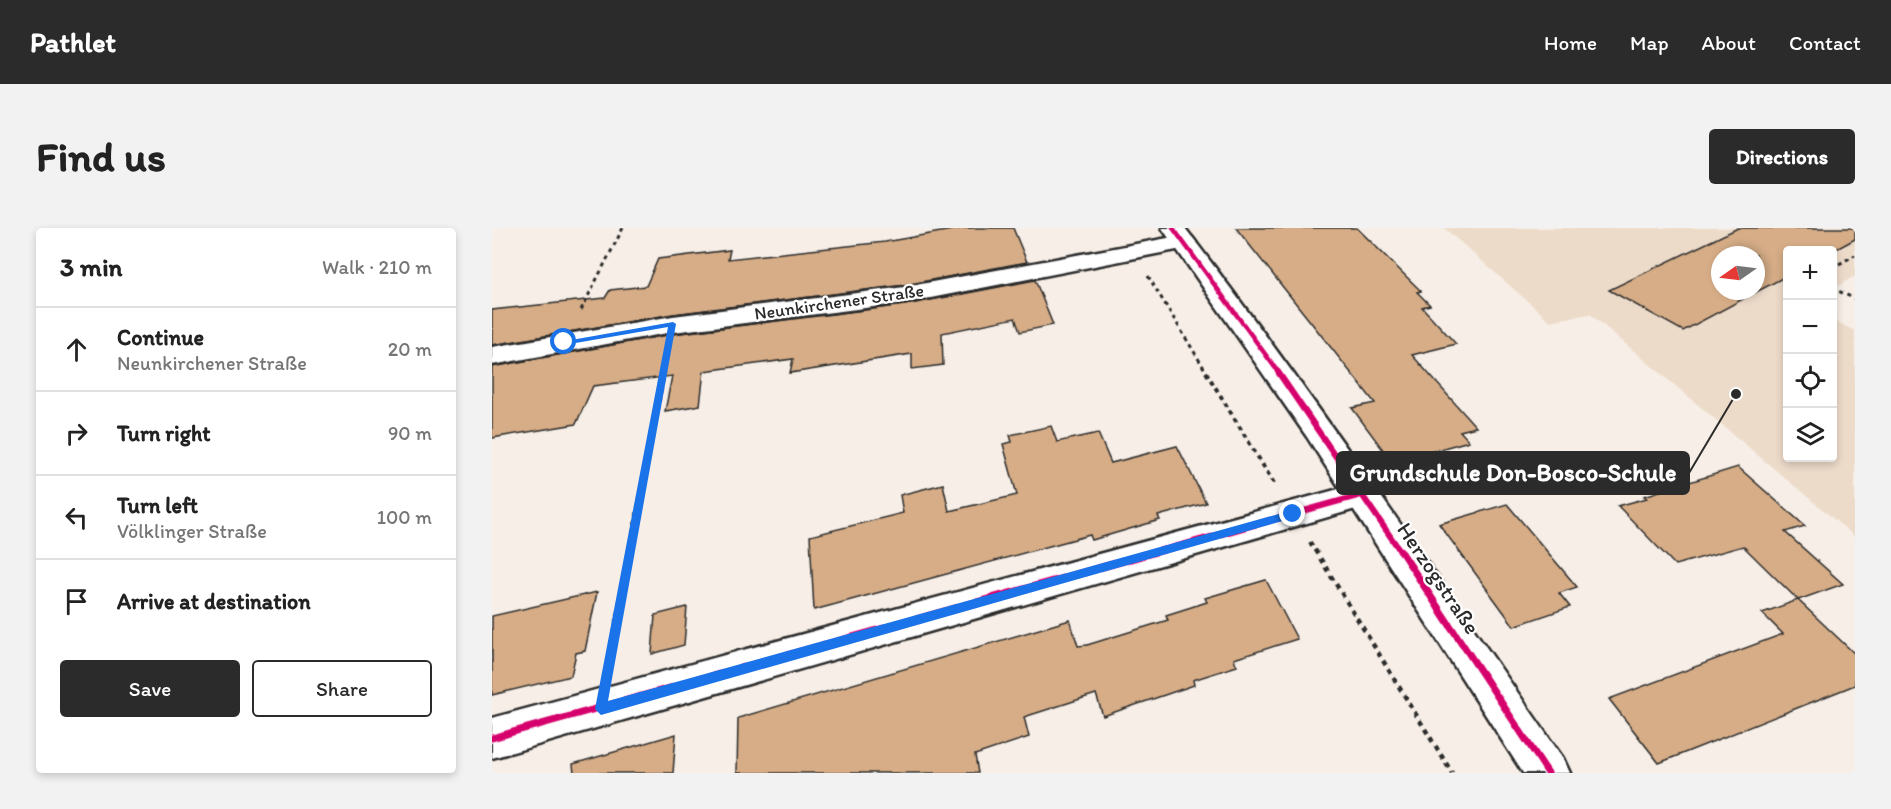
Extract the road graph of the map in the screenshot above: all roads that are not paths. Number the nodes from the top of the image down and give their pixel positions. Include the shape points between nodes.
1 (1179, 235) edge
2 (492, 356) edge
3 (1361, 495) junction
4 (492, 738) edge
5 (1548, 773) edge

1 - 2 street, Neunkirchener Straße via 905,295 673,324
1 - 3 street, Herzogstraße
3 - 4 street
3 - 5 street, Herzogstraße

